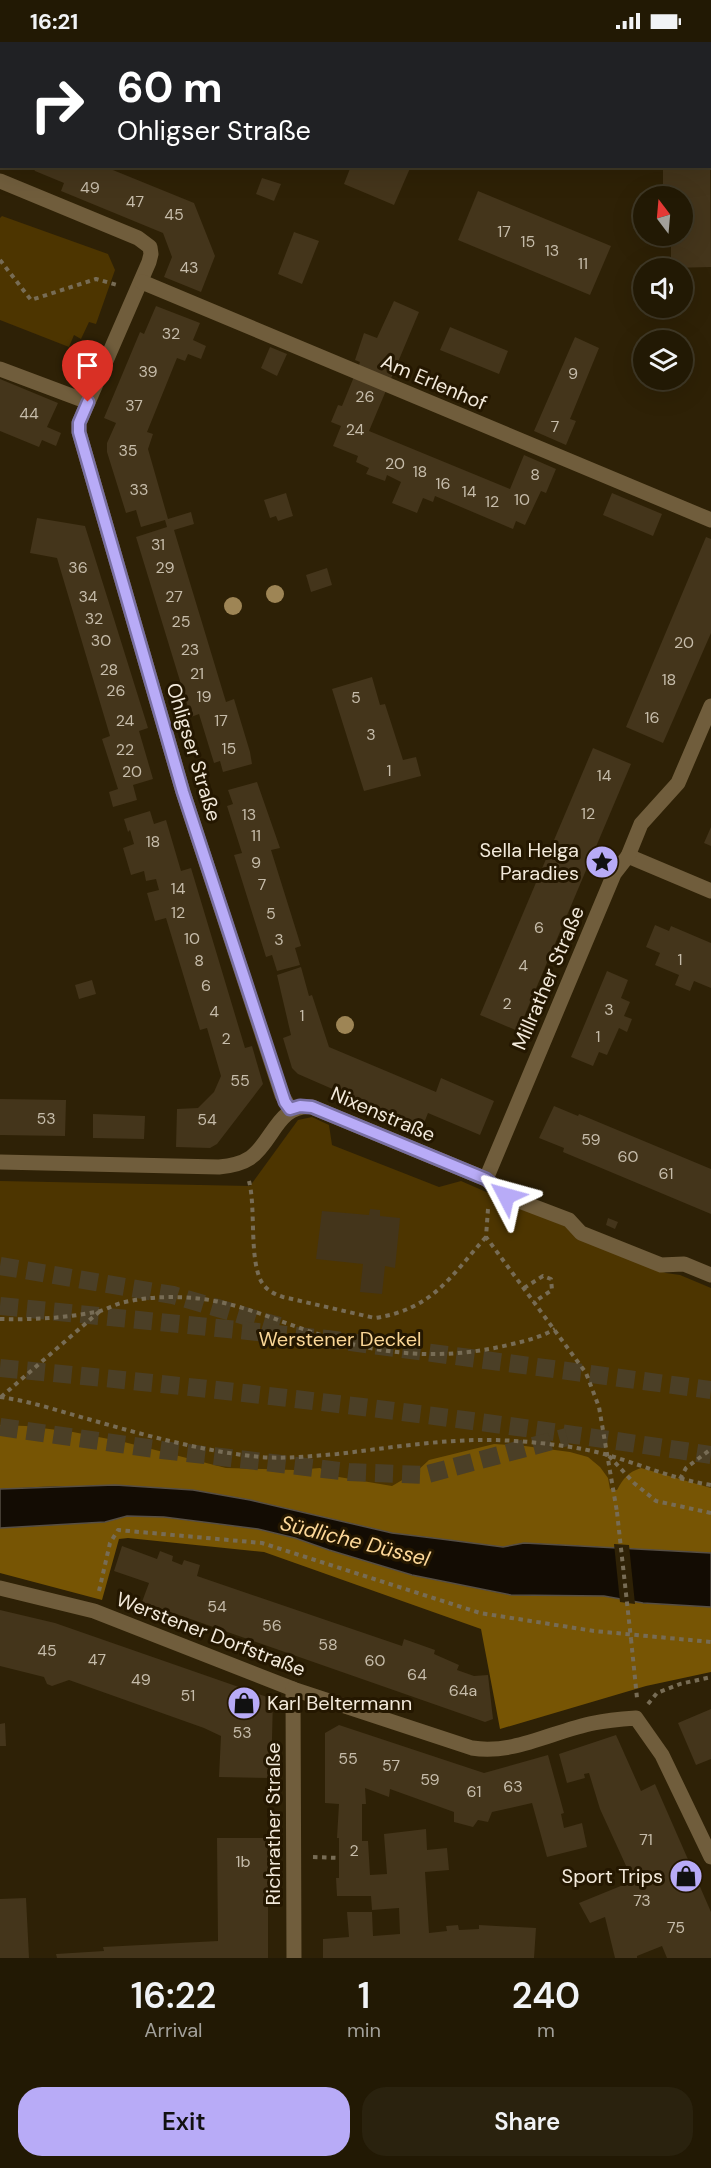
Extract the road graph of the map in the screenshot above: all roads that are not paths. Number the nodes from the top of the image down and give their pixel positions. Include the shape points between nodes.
1 (0, 181) edge
2 (139, 287) junction
3 (0, 369) edge
4 (88, 402) junction
5 (711, 520) edge
6 (711, 706) edge
7 (628, 856) junction
8 (711, 891) edge
9 (290, 1109) junction
10 (0, 1162) edge
11 (486, 1179) junction
12 (711, 1275) edge
13 (0, 1588) edge
14 (293, 1689) junction
15 (711, 1857) edge
16 (294, 1958) edge

1 - 2 street, Ohligser Straße via 147,243 151,254
2 - 4 street, Ohligser Straße
2 - 5 street, Am Erlenhof
3 - 4 street
4 - 9 street, Ohligser Straße via 79,432 183,792 282,1095
6 - 7 street, Millrather Straße via 678,783 641,824
7 - 8 street
7 - 11 street, Millrather Straße via 614,874
9 - 10 street via 253,1156 219,1167
9 - 11 street, Nixenstraße via 312,1107
11 - 12 street, Nixenstraße via 506,1196 568,1220 581,1233 661,1265 684,1264
13 - 14 street, Werstener Dorfstraße via 94,1611
14 - 15 street, Werstener Dorfstraße via 488,1750 594,1723 636,1718 662,1755
14 - 16 street, Richrather Straße

